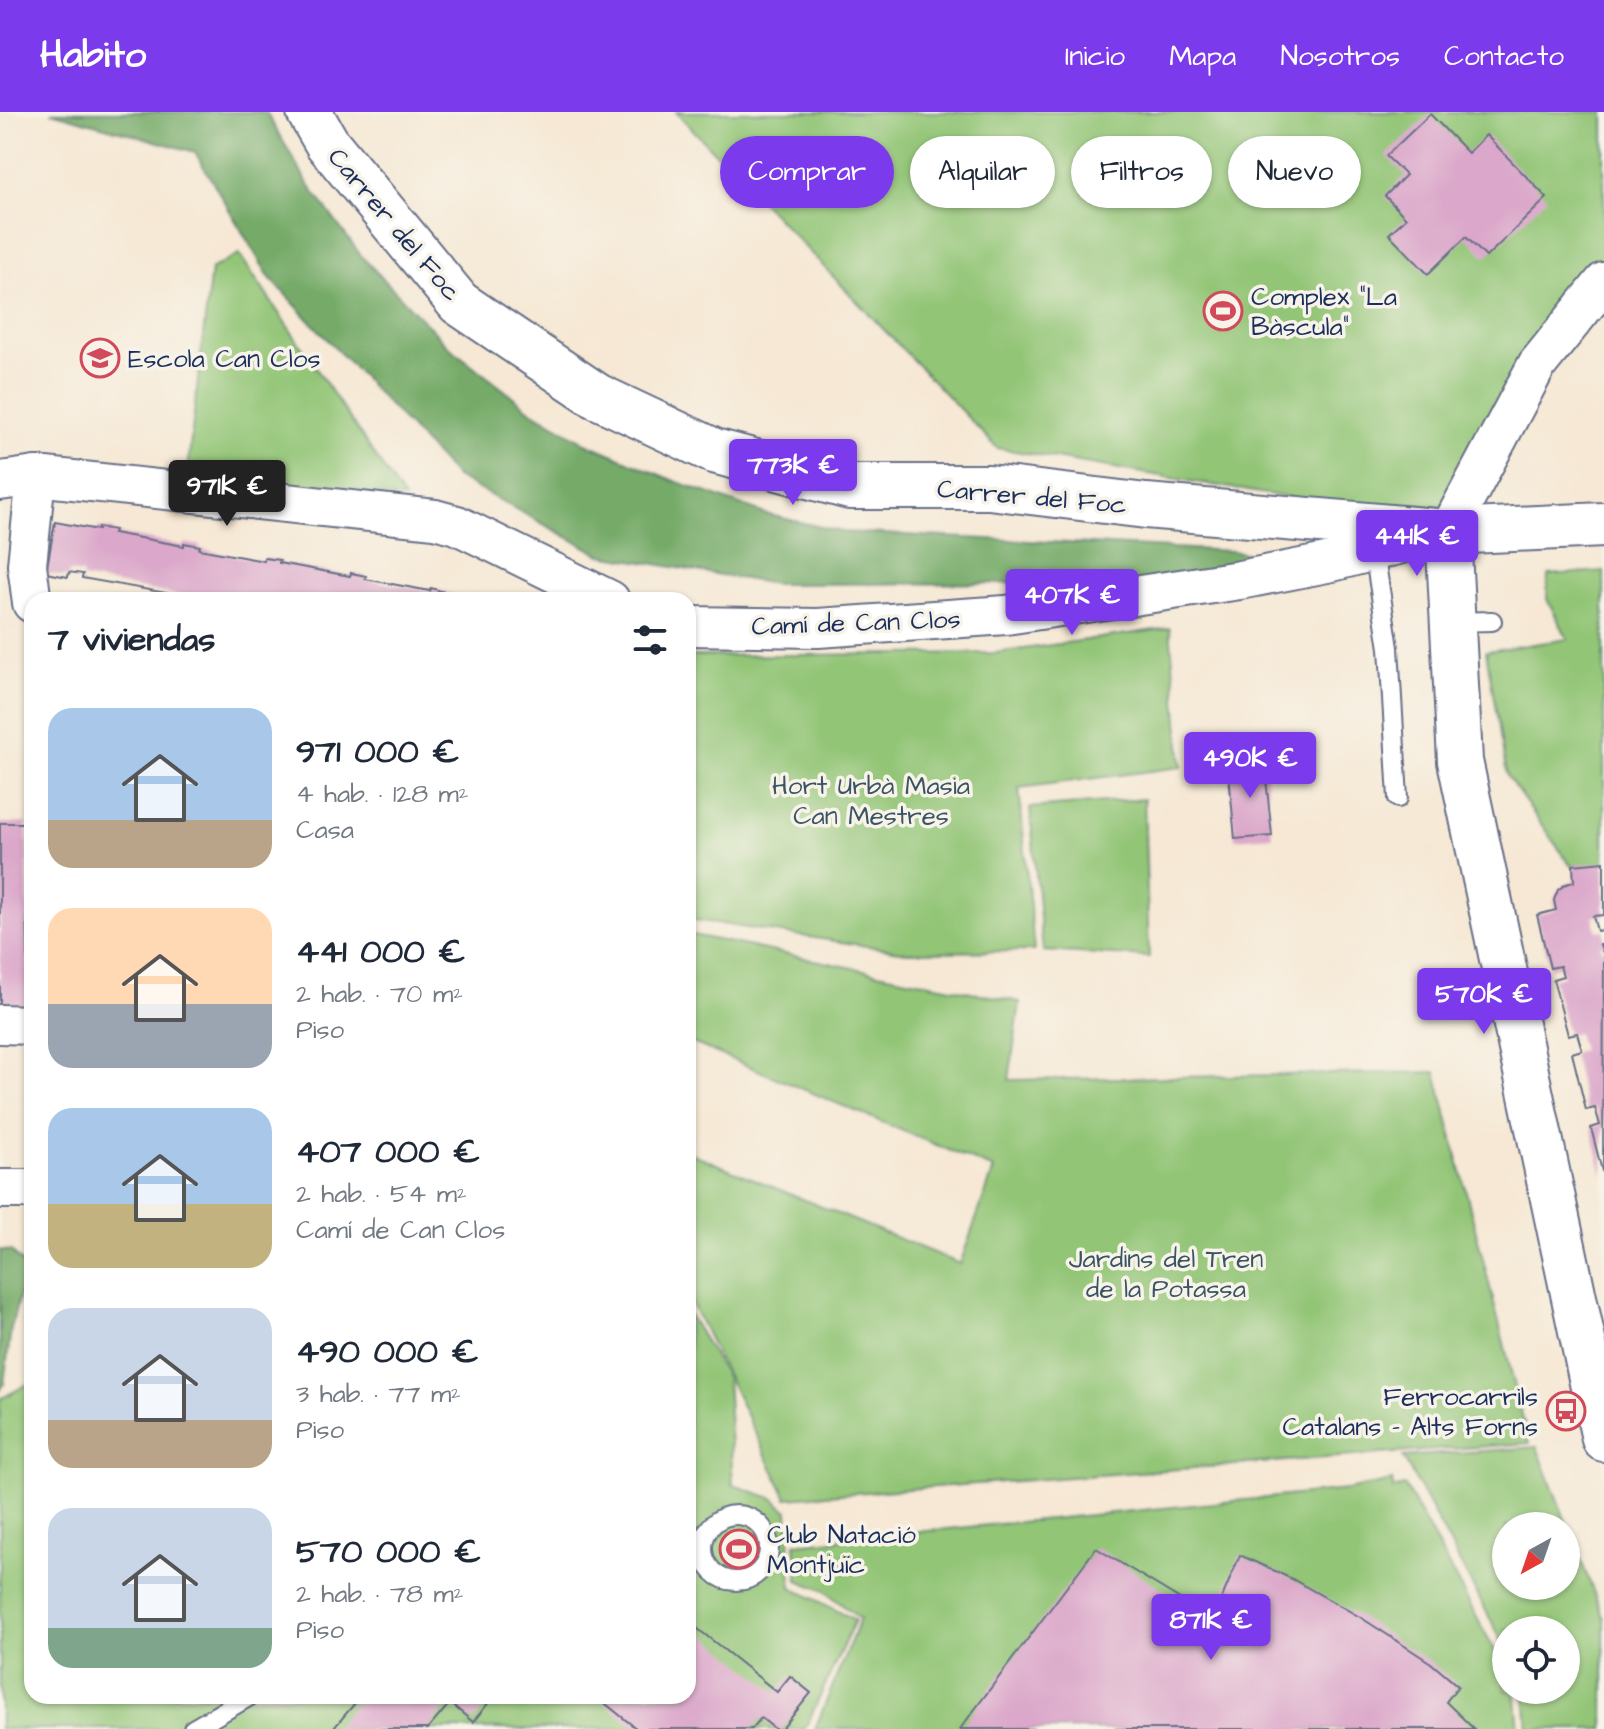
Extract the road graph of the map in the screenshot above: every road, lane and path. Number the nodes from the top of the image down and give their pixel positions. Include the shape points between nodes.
1 (309, 112) edge
2 (1604, 282) edge
3 (18, 479) edge
4 (1604, 525) edge
5 (1448, 532) junction
6 (1374, 551) junction
7 (31, 592) edge
8 (594, 592) edge
9 (696, 626) edge
10 (1398, 798) dead end
11 (0, 1024) edge
12 (24, 1025) edge
13 (0, 1189) edge
14 (24, 1189) edge
15 (1604, 1439) edge
16 (236, 1704) edge
17 (193, 1729) edge

1 - 5 street, Carrer del Foc via 327,143 459,303 597,396 714,451 850,487 989,487
2 - 5 street via 1537,365
3 - 7 street
3 - 8 street via 419,517 457,525
4 - 5 street, Carrer del Foc
5 - 6 street, Camí de Can Clos
5 - 15 street via 1472,621 1460,761
6 - 9 street, Camí de Can Clos via 1240,580 1006,615 818,628
6 - 10 lane via 1389,648
11 - 12 street
13 - 14 street
16 - 17 lane

